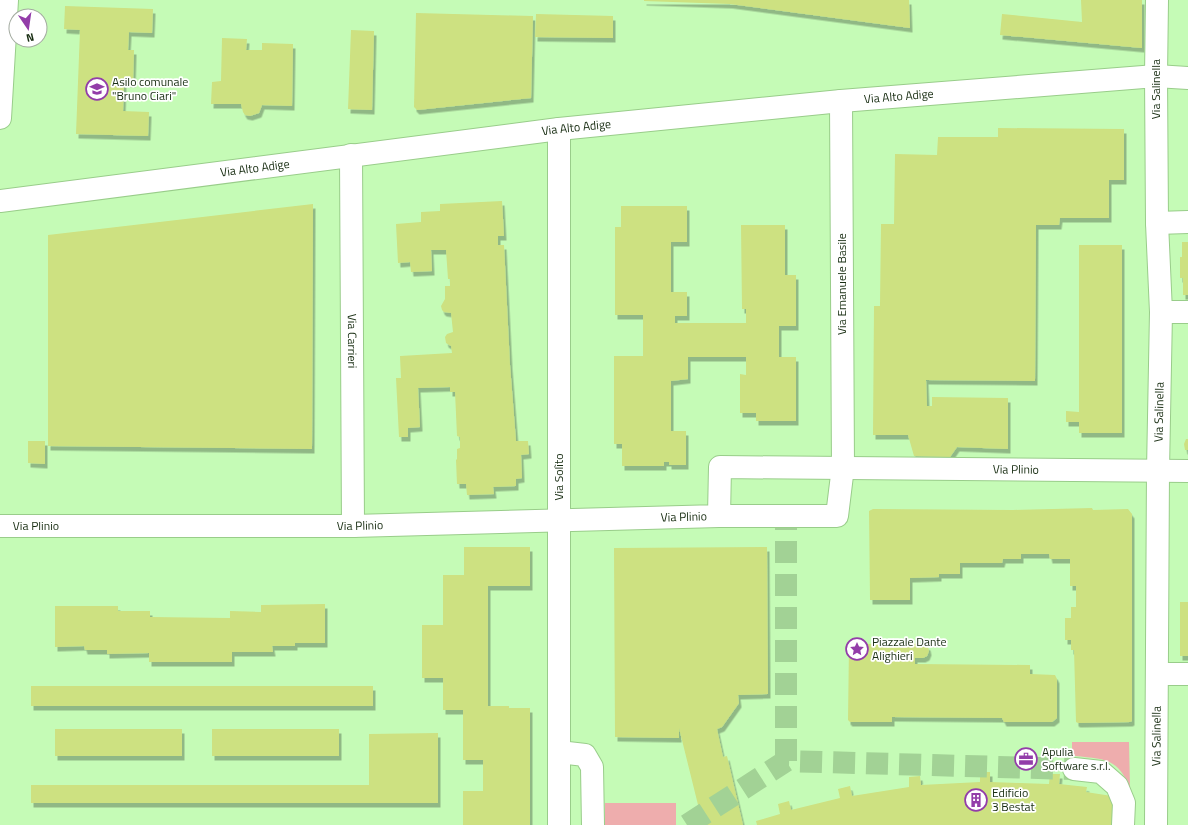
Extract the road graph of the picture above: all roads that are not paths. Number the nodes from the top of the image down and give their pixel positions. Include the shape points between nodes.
1 (7, 0) edge
2 (1157, 0) edge
3 (1156, 76) junction
4 (1188, 78) edge
5 (841, 101) junction
6 (0, 118) edge
7 (559, 129) junction
8 (351, 155) junction
9 (0, 201) edge
10 (1188, 222) edge
11 (1157, 223) junction
12 (1161, 312) junction
13 (1188, 312) edge
14 (843, 467) junction
15 (1158, 470) junction
16 (1188, 471) edge
17 (719, 516) junction
18 (559, 520) junction
19 (0, 526) edge
20 (353, 526) junction
21 (1157, 674) junction
22 (1188, 674) edge
23 (559, 752) junction
24 (1074, 769) tunnel mouth
25 (559, 825) edge
26 (593, 825) edge
27 (1123, 825) edge
28 (1156, 825) edge

1 - 6 street
2 - 3 street, Via Salinella
3 - 4 street, Via Alto Adige
3 - 5 street, Via Alto Adige
3 - 11 street, Via Salinella
5 - 7 street, Via Alto Adige
5 - 14 street, Via Emanuele Basile
7 - 8 street, Via Alto Adige
7 - 18 street, Via Solìto
8 - 9 street, Via Alto Adige
8 - 20 street, Via Carrieri
10 - 11 street
11 - 12 street, Via Salinella
12 - 13 street
12 - 15 street, Via Salinella
14 - 15 street, Via Plinio
14 - 17 street, Via Plinio via 837,516
14 - 17 street, Via Plinio via 720,467
15 - 16 street, Via Plinio
15 - 21 street, Via Salinella
17 - 18 street, Via Plinio
18 - 20 street, Via Plinio
18 - 23 street, Via Solìto
19 - 20 street, Via Plinio
21 - 22 street
21 - 28 street, Via Salinella
23 - 25 street, Via Solìto
23 - 26 street via 585,755 592,768
24 - 27 street via 1101,772 1117,786 1124,803

